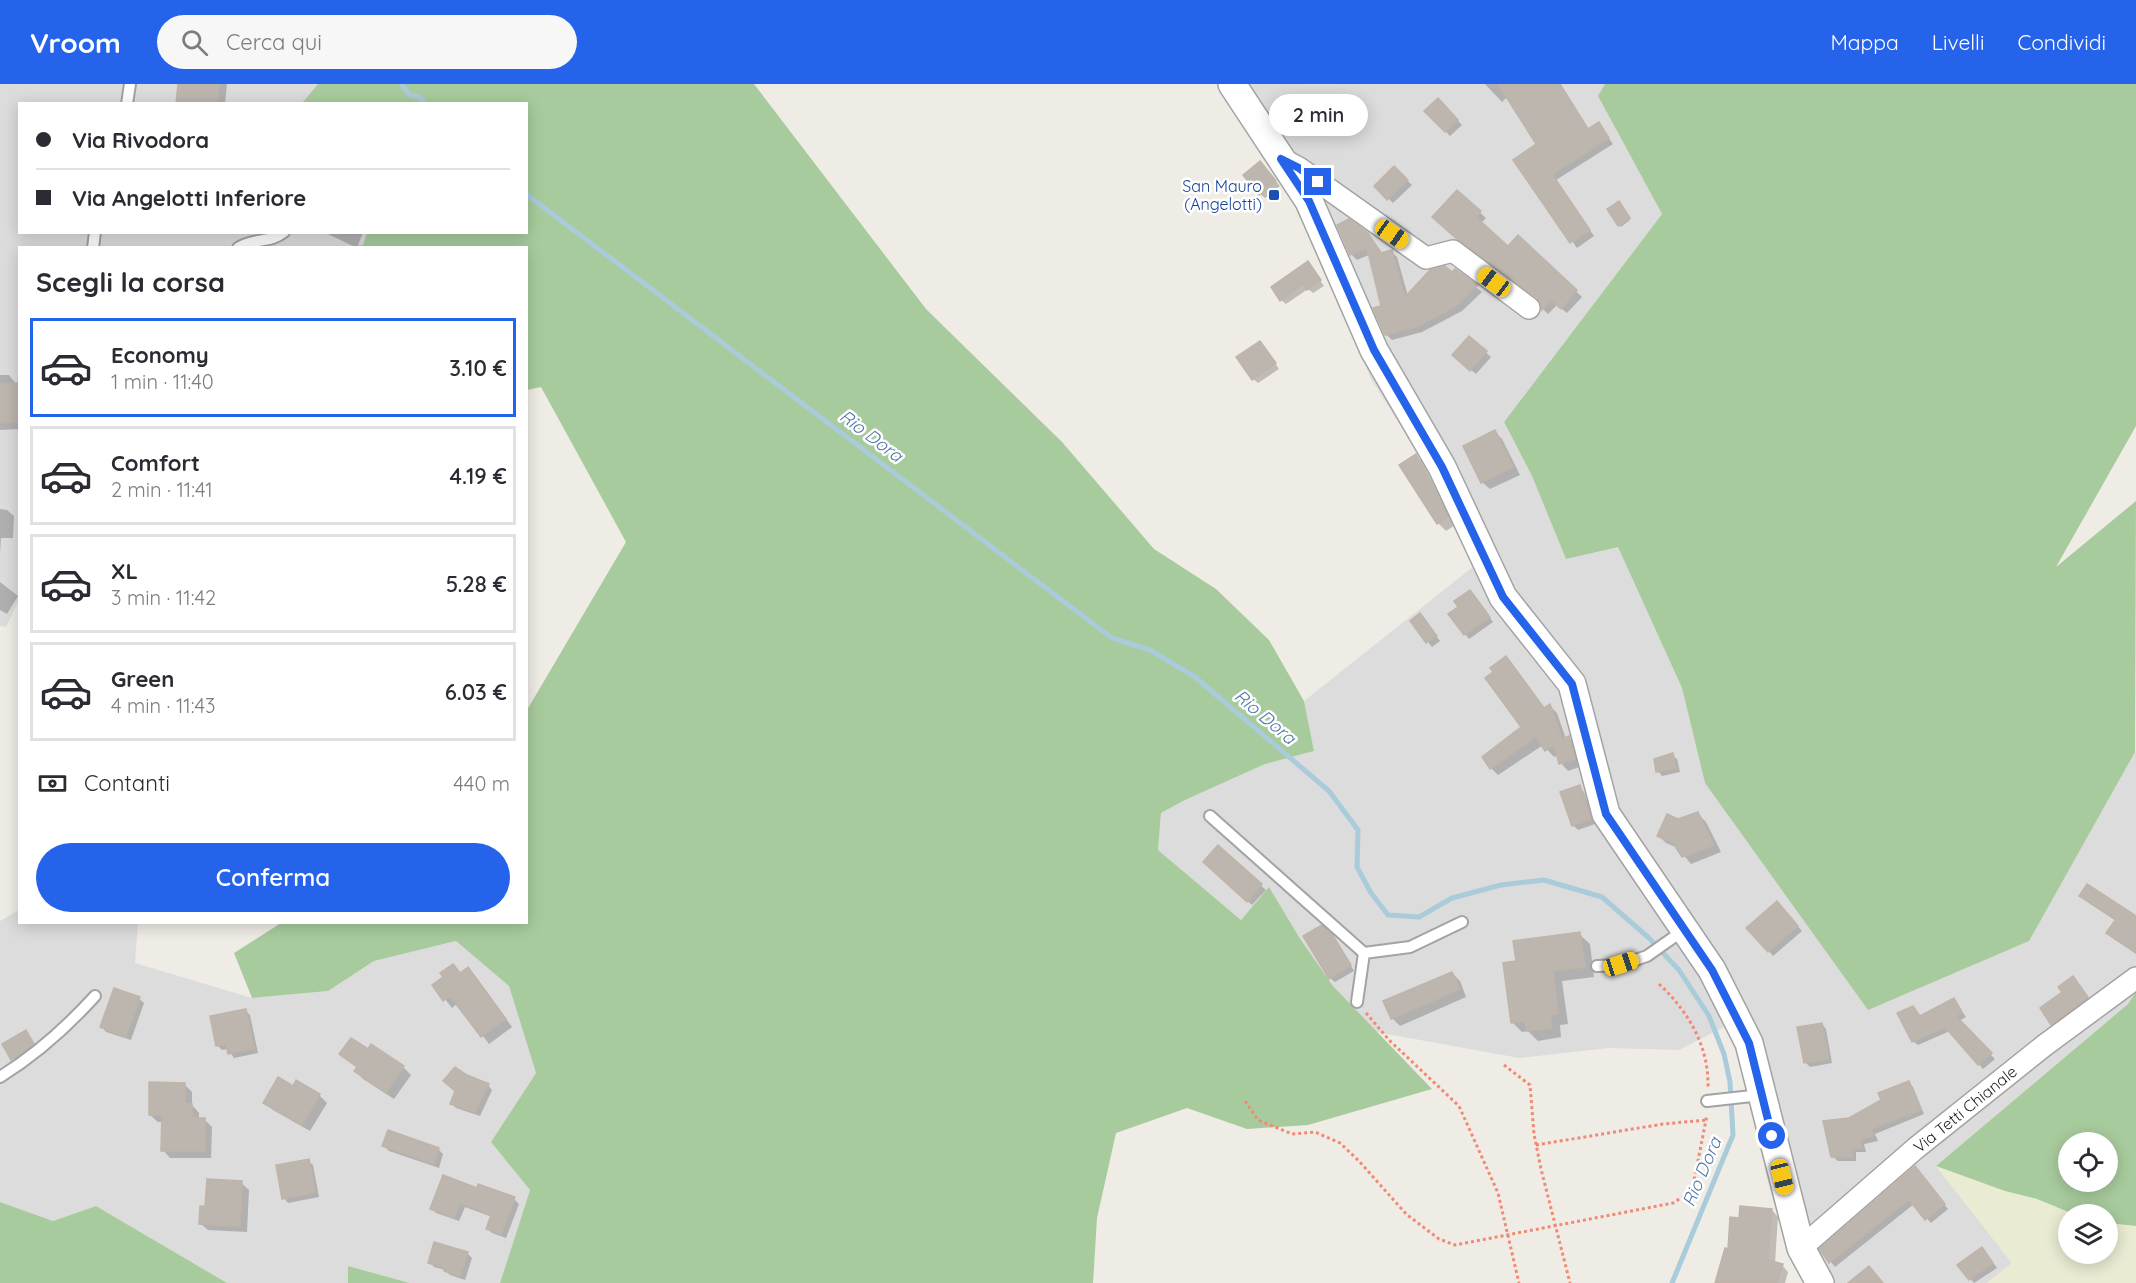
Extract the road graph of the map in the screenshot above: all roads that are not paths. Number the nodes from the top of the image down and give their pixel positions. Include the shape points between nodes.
1 (130, 84) edge
2 (1232, 84) edge
3 (127, 102) edge
4 (1281, 159) junction
5 (282, 234) edge
6 (241, 246) edge
7 (1529, 308) dead end
8 (1210, 816) dead end
9 (1462, 922) dead end
10 (1675, 936) junction
11 (1364, 952) junction
12 (1597, 966) dead end
13 (2136, 978) edge
14 (95, 996) dead end
15 (1357, 1002) road end
16 (0, 1077) edge
17 (1750, 1096) junction
18 (1707, 1101) road end
19 (1801, 1248) junction
20 (1820, 1283) edge

1 - 3 lane
2 - 4 street
4 - 7 street via 1426,258 1453,250
4 - 10 street via 1309,201 1374,350 1442,467 1503,597 1572,684 1606,814
5 - 6 lane
8 - 11 lane
9 - 11 lane via 1410,947
10 - 12 lane via 1647,956
10 - 17 street via 1712,970 1749,1043
11 - 15 lane
13 - 19 street, Via Tetti Chianale via 1916,1148
14 - 16 lane via 69,1025
17 - 18 lane
17 - 19 street
19 - 20 street

